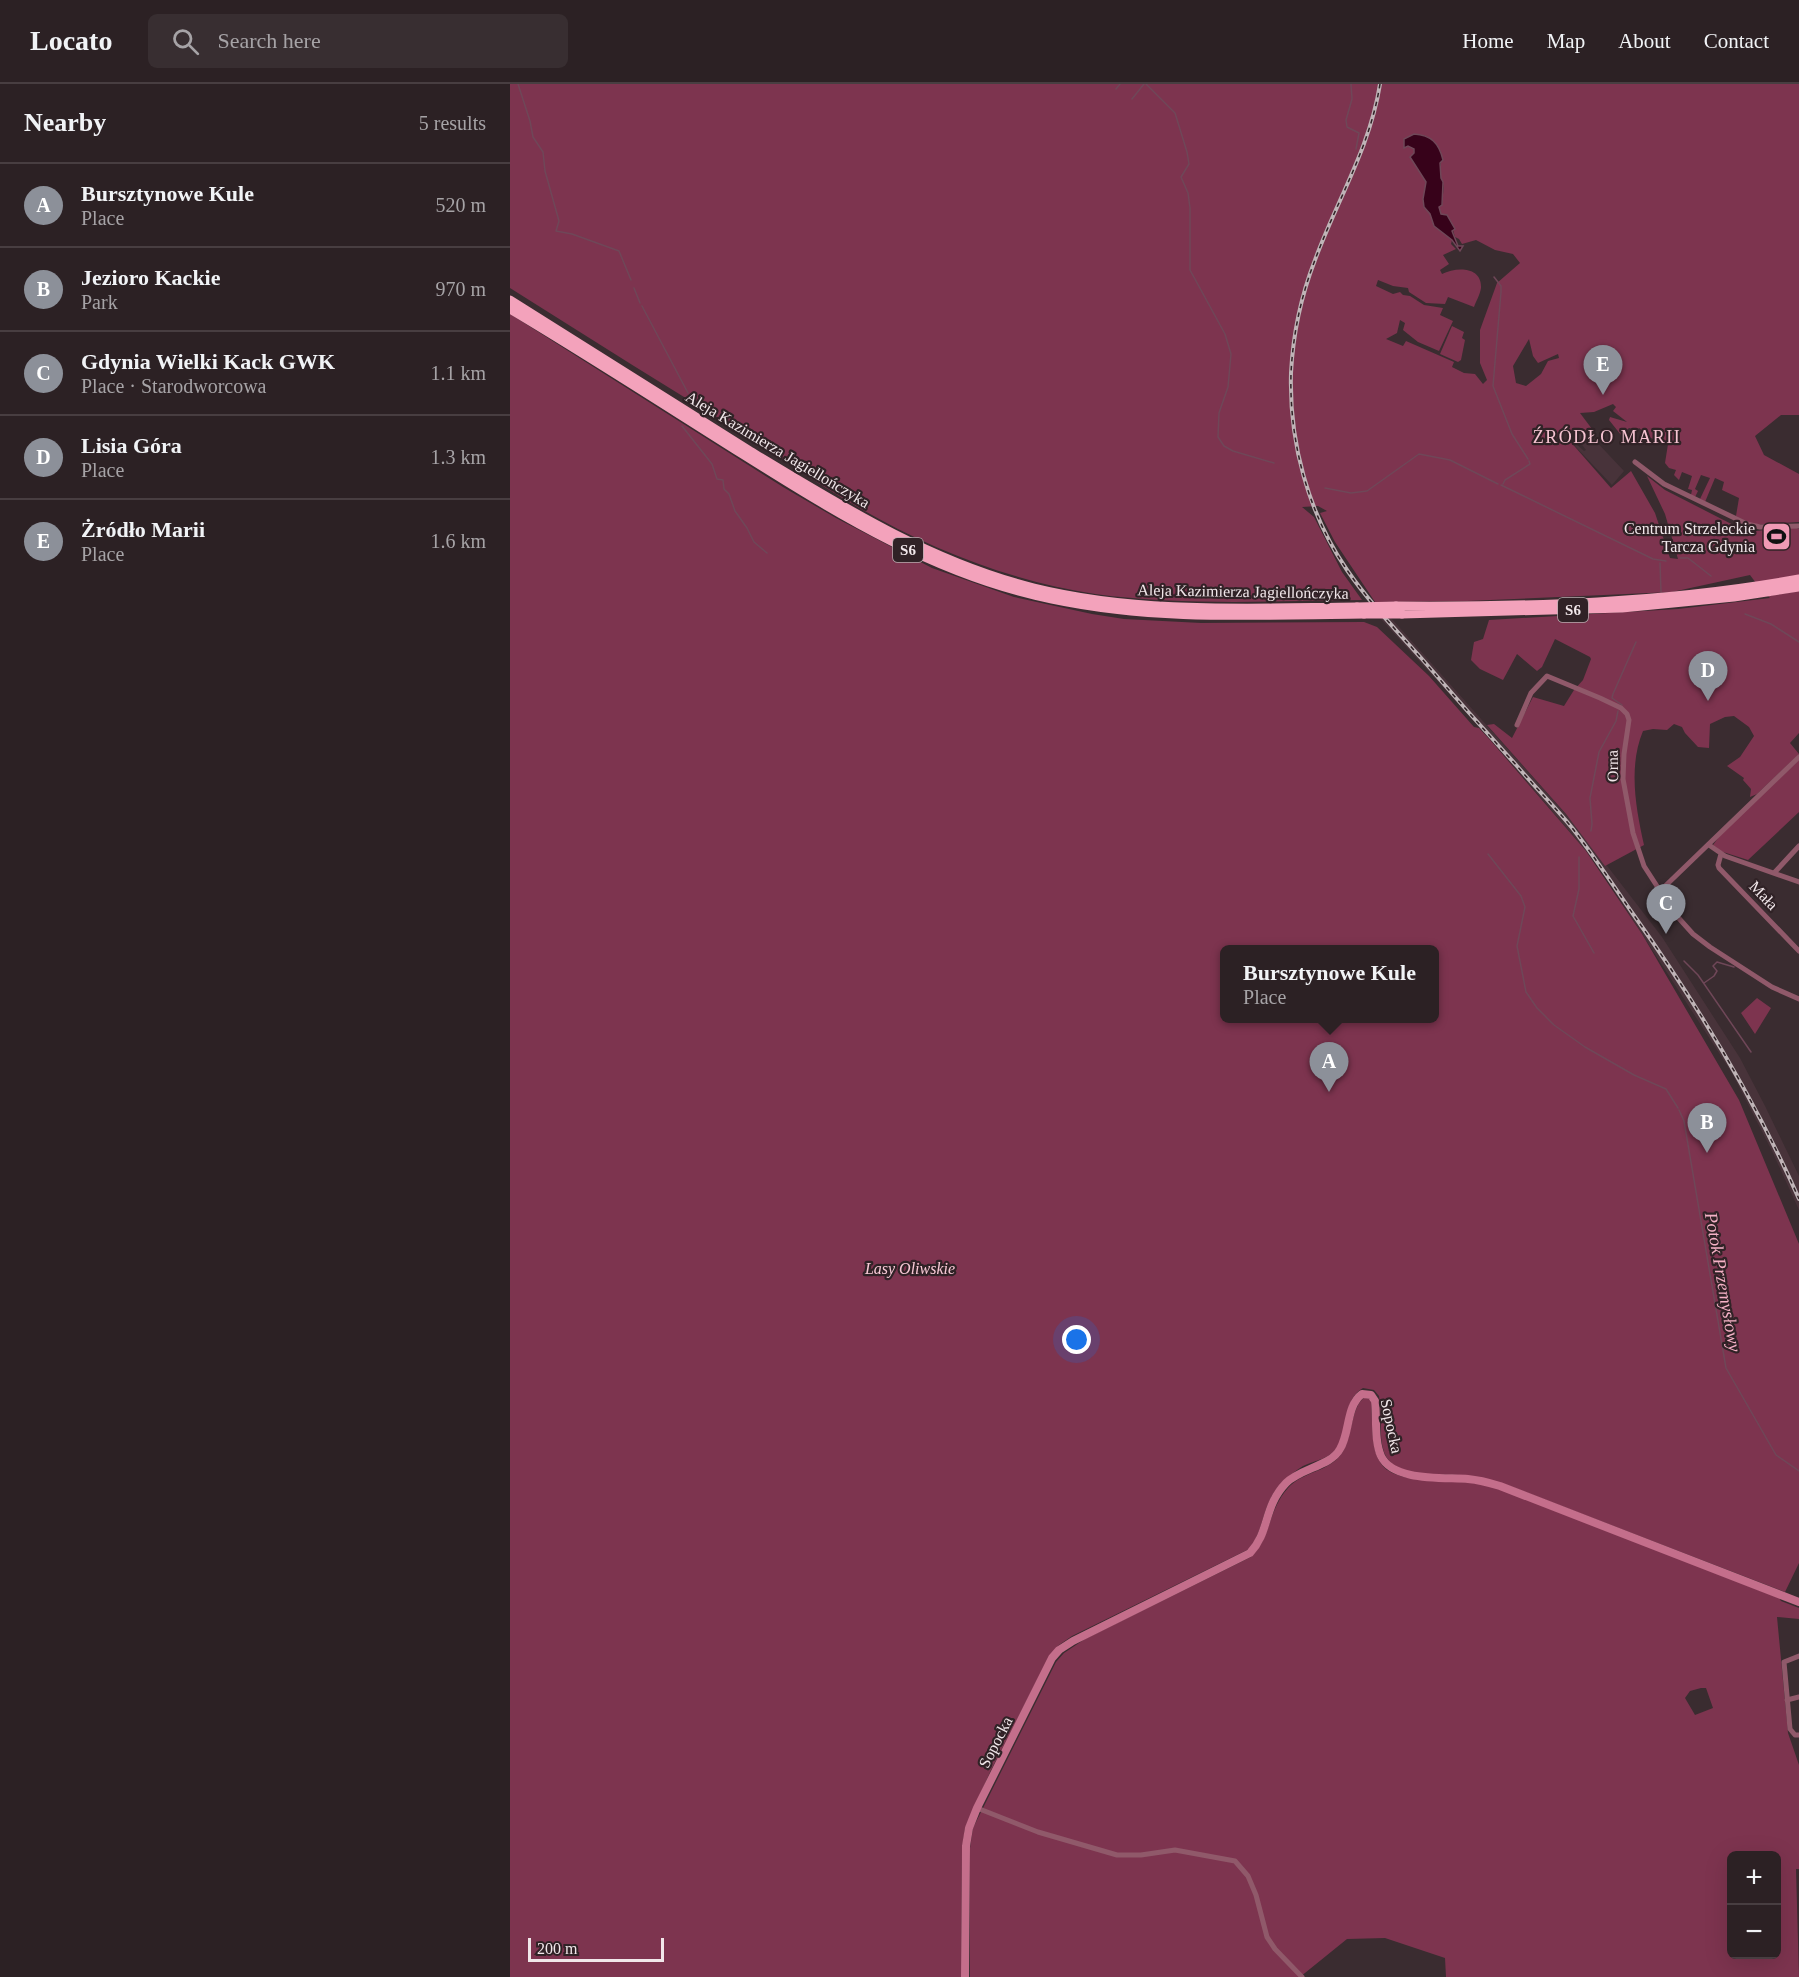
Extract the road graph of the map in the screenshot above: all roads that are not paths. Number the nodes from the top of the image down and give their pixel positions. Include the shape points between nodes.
1 (510, 300) edge
2 (510, 309) edge
3 (1635, 462) dead end
4 (1799, 526) edge
5 (1799, 579) edge
6 (1799, 587) edge
7 (1361, 610) junction
8 (1399, 610) junction
9 (1517, 725) dead end
10 (1799, 757) edge
11 (1709, 845) junction
12 (1799, 846) edge
13 (1720, 854) junction
14 (1775, 872) junction
15 (1799, 882) edge
16 (1659, 892) junction
17 (1799, 951) edge
18 (1799, 999) edge
19 (1799, 1602) edge
20 (1799, 1656) edge
21 (1799, 1697) edge
22 (1787, 1700) junction
23 (1797, 1735) edge
24 (977, 1808) junction
25 (965, 1977) edge
26 (1302, 1977) edge

1 - 7 highway, Aleja Kazimierza Jagiellończyka / S6 via 853,513 965,567 1051,592 1111,603 1206,609
2 - 7 highway, Aleja Kazimierza Jagiellończyka / S6 via 851,521 967,575 1049,599 1124,612 1190,616
3 - 4 street via 1664,484 1748,524
5 - 8 highway, Aleja Kazimierza Jagiellończyka / S6 via 1630,600
6 - 8 highway, Aleja Kazimierza Jagiellończyka / S6 via 1622,608
7 - 8 highway, Aleja Kazimierza Jagiellończyka / S6, bridge
9 - 16 street, Orna via 1531,693 1547,676 1609,702 1627,714 1623,779 1633,833 1644,866
10 - 11 street
11 - 13 street
11 - 16 street
12 - 14 street
13 - 14 street
13 - 17 street, Mała via 1719,868
14 - 15 street
16 - 18 street via 1693,934 1772,987
19 - 24 main road, Sopocka via 1500,1486 1397,1471 1385,1463 1381,1454 1375,1401 1371,1395 1362,1394 1355,1402 1340,1450 1331,1460 1304,1470 1286,1483 1270,1506 1261,1538 1250,1553 1056,1653
20 - 22 street via 1784,1662
21 - 22 street
22 - 23 street via 1790,1729
24 - 25 main road, Sopocka via 967,1838
24 - 26 street via 1038,1832 1117,1855 1175,1850 1234,1861 1248,1876 1256,1895 1266,1937

